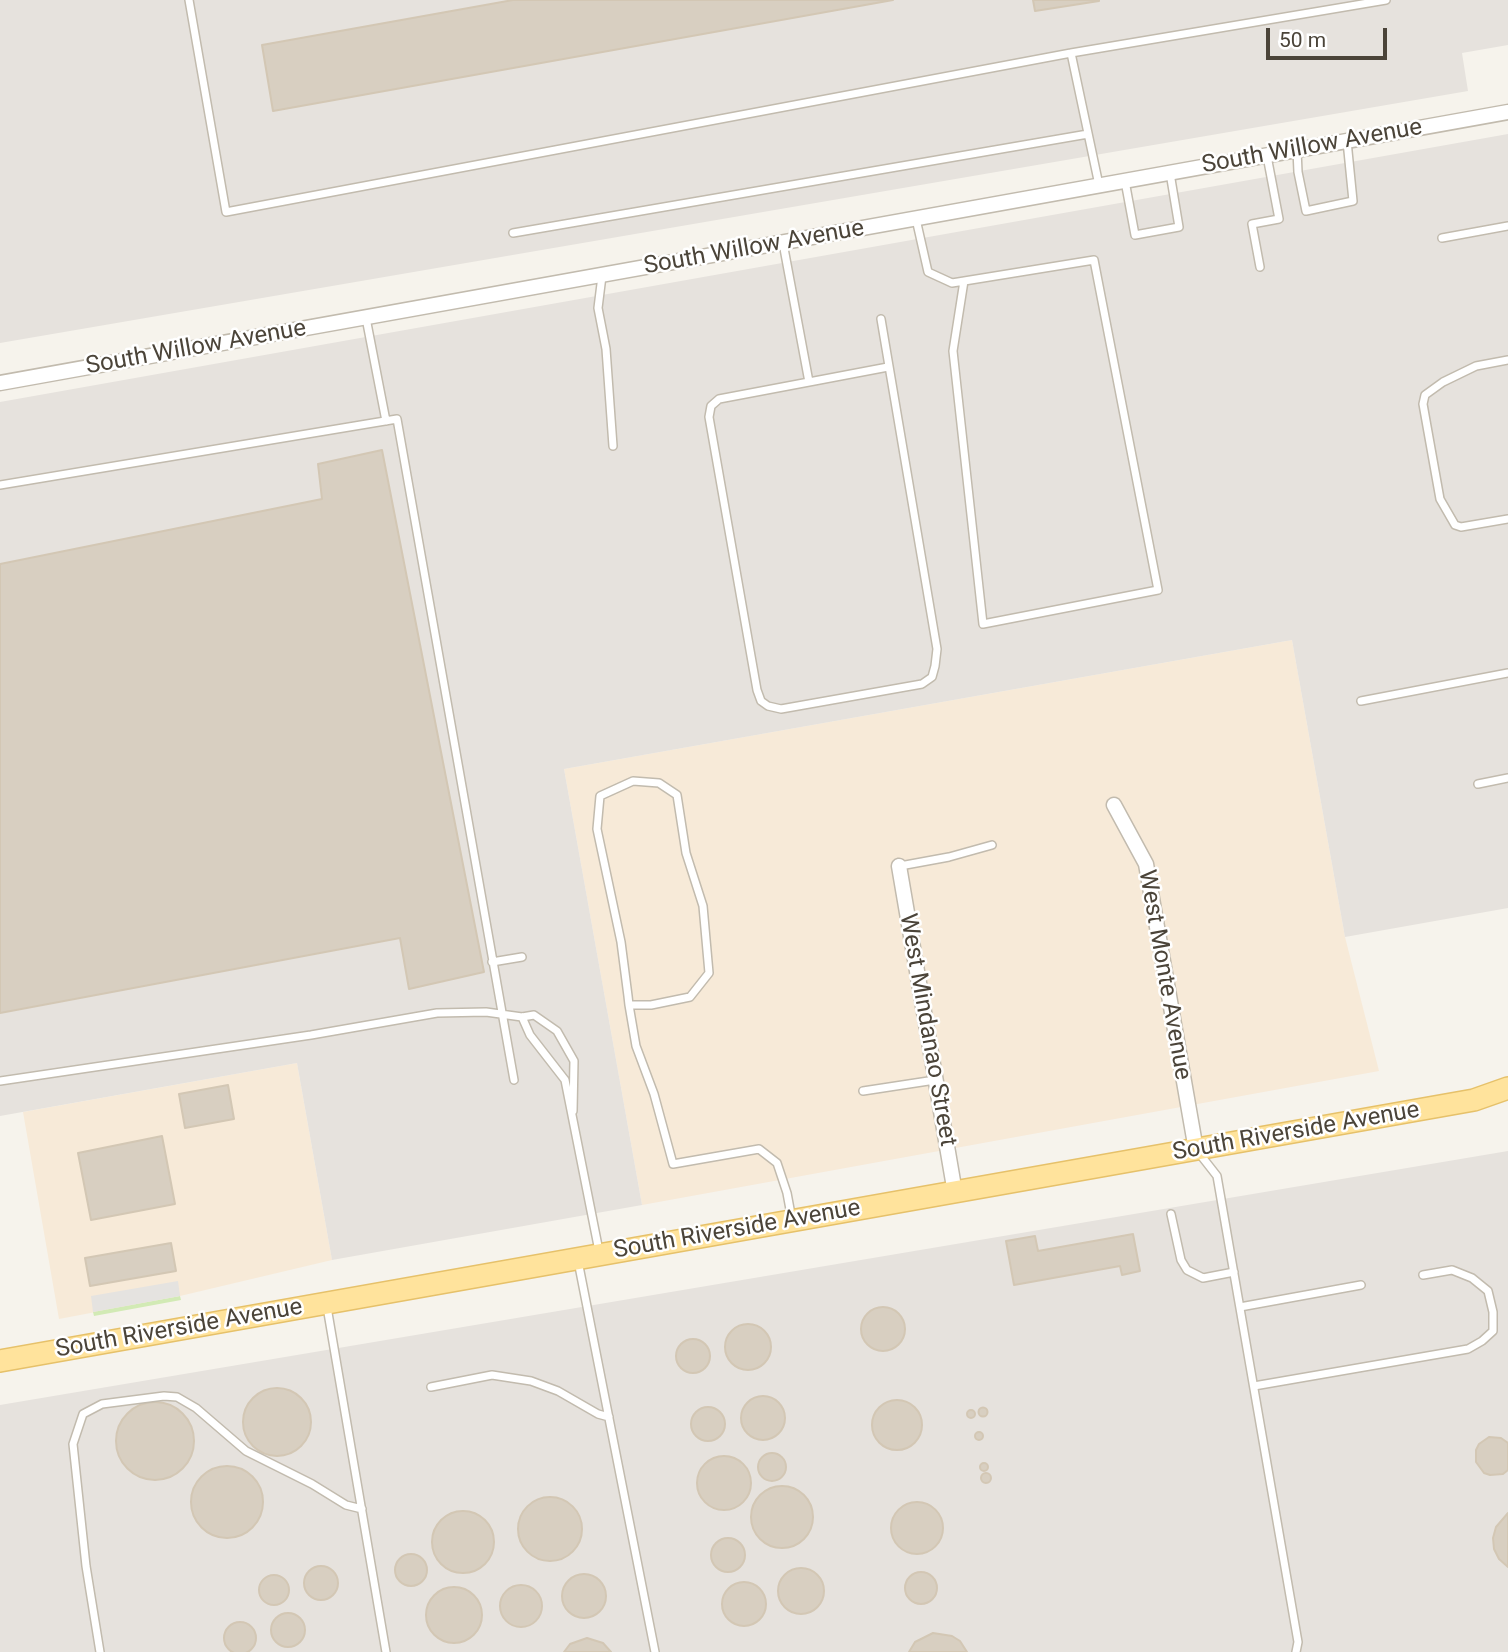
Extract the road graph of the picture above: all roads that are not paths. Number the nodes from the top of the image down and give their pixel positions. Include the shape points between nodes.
1 (189, 0) edge
2 (1386, 0) edge
3 (1071, 53) junction
4 (1508, 112) edge
5 (1088, 134) junction
6 (1347, 141) junction
7 (1297, 150) junction
8 (1267, 156) junction
9 (1170, 173) junction
10 (1125, 181) junction
11 (1099, 186) junction
12 (916, 219) junction
13 (1508, 226) edge
14 (513, 233) dead end
15 (1442, 238) dead end
16 (783, 243) junction
17 (1260, 267) dead end
18 (602, 275) junction
19 (964, 281) junction
20 (366, 318) junction
21 (881, 319) dead end
22 (1508, 360) edge
23 (887, 367) junction
24 (809, 382) junction
25 (0, 383) edge
26 (386, 421) junction
27 (613, 446) dead end
28 (0, 485) edge
29 (1508, 519) edge
30 (1508, 673) edge
31 (1361, 701) dead end
32 (1508, 778) edge
33 (1478, 784) dead end
34 (1114, 806) dead end
35 (992, 845) dead end
36 (899, 866) joint
37 (522, 957) dead end
38 (492, 962) junction
39 (629, 1005) junction
40 (501, 1014) junction
41 (522, 1017) junction
42 (514, 1080) dead end
43 (936, 1080) junction
44 (0, 1081) edge
45 (1508, 1088) edge
46 (863, 1091) dead end
47 (1474, 1100) junction
48 (1508, 1101) edge
49 (573, 1111) junction
50 (1196, 1150) junction
51 (955, 1193) junction
52 (1171, 1214) dead end
53 (792, 1221) junction
54 (599, 1253) junction
55 (578, 1257) junction
56 (1234, 1272) junction
57 (1423, 1275) dead end
58 (1362, 1285) dead end
59 (327, 1303) junction
60 (1240, 1307) junction
61 (0, 1361) edge
62 (1254, 1385) junction
63 (431, 1387) dead end
64 (609, 1417) junction
65 (362, 1509) junction
66 (100, 1652) edge
67 (386, 1652) edge
68 (655, 1652) edge
69 (1296, 1652) edge

1 - 3 lane via 226,212
2 - 3 lane
3 - 5 lane
4 - 6 street, South Willow Avenue
5 - 11 lane
5 - 14 lane
6 - 7 street, South Willow Avenue
6 - 7 lane via 1353,201 1306,211
7 - 8 street, South Willow Avenue
8 - 9 street, South Willow Avenue
8 - 17 lane via 1279,219 1252,224
9 - 10 street, South Willow Avenue
9 - 10 lane via 1179,227 1135,235
10 - 11 street, South Willow Avenue
11 - 12 street, South Willow Avenue
12 - 16 street, South Willow Avenue
12 - 19 lane via 928,272 952,283
13 - 15 lane
16 - 18 street, South Willow Avenue
16 - 24 lane
18 - 20 street, South Willow Avenue
18 - 27 lane via 598,308 606,349
19 - 19 lane via 1094,260 1158,590 983,624 953,351
20 - 25 street, South Willow Avenue
20 - 26 lane
21 - 23 lane
22 - 29 lane via 1476,366 1443,382 1425,394 1423,404 1440,499 1455,525
23 - 24 lane
23 - 24 lane via 937,649 932,677 922,684 782,709 761,701 757,690 709,417 719,398
26 - 28 lane
26 - 38 lane via 397,419
30 - 31 lane
32 - 33 lane
34 - 50 street, West Monte Avenue via 1146,864
35 - 36 lane
36 - 43 street, West Mindanao Street
37 - 38 lane
38 - 40 lane
39 - 39 lane via 597,829 600,796 634,781 659,783 677,795 686,853 703,906 709,973 690,998
39 - 53 lane via 636,1046 673,1164 759,1149 777,1163
40 - 41 lane
40 - 42 lane
40 - 44 lane via 437,1013
41 - 49 lane via 530,1035 565,1080
41 - 49 lane via 534,1015 557,1031 568,1051 573,1061
43 - 46 lane
43 - 51 street, West Mindanao Street
45 - 47 main road, South Riverside Avenue
47 - 48 main road, South Riverside Avenue
47 - 50 main road, South Riverside Avenue
49 - 54 lane
50 - 51 main road, South Riverside Avenue
50 - 56 lane via 1217,1176
51 - 53 main road, South Riverside Avenue
52 - 56 lane via 1187,1270 1203,1278
53 - 54 main road, South Riverside Avenue
54 - 55 main road, South Riverside Avenue
55 - 59 main road, South Riverside Avenue
55 - 64 lane
56 - 60 lane
57 - 62 lane via 1452,1270 1472,1278 1488,1291 1493,1331 1468,1349
58 - 60 lane
59 - 61 main road, South Riverside Avenue
59 - 65 lane
60 - 62 lane
62 - 69 lane via 1298,1642
63 - 64 lane via 492,1375 531,1381
64 - 68 lane
65 - 66 lane via 346,1505 246,1451 177,1397 102,1405 83,1414 73,1444
65 - 67 lane

